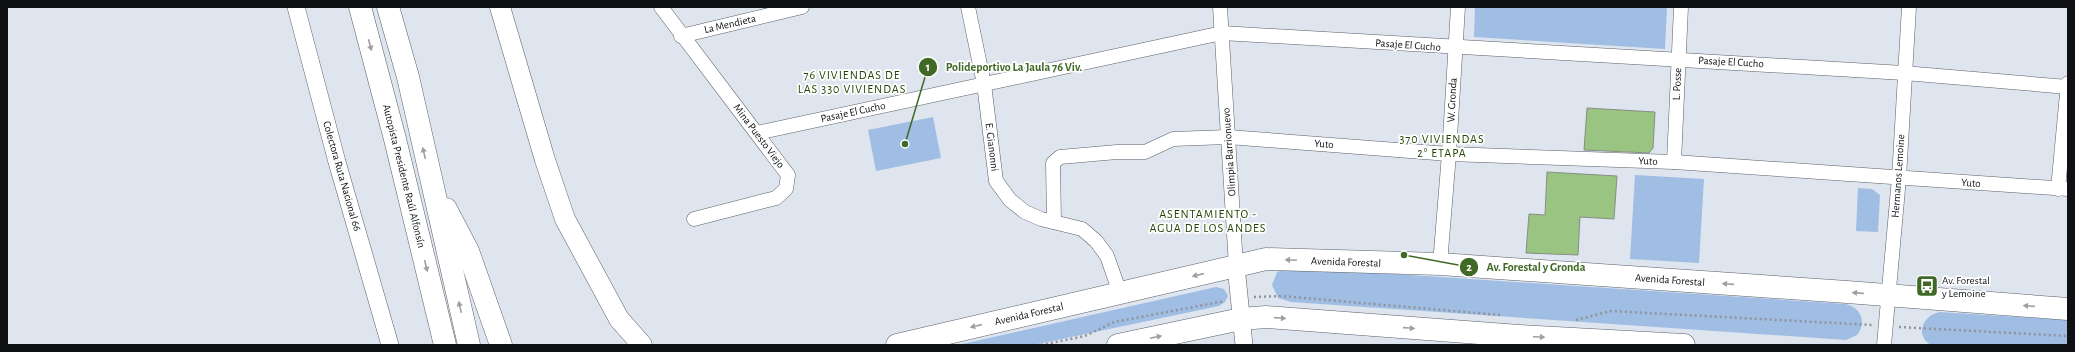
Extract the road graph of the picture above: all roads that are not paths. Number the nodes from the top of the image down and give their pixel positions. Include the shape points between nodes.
1 (296, 7) edge
2 (360, 7) edge
3 (388, 7) edge
4 (500, 7) edge
5 (661, 7) edge
6 (802, 7) edge
7 (968, 7) edge
8 (1220, 7) edge
9 (1458, 7) edge
10 (1682, 7) edge
11 (1909, 7) edge
12 (1222, 33) junction
13 (681, 36) junction
14 (1455, 48) junction
15 (1679, 59) junction
16 (1904, 73) junction
17 (2068, 83) edge
18 (984, 84) junction
19 (2068, 87) edge
20 (758, 133) junction
21 (1228, 137) junction
22 (1449, 154) junction
23 (1674, 162) junction
24 (430, 177) junction
25 (1899, 178) junction
26 (2063, 189) edge
27 (694, 219) dead end
28 (1054, 222) junction
29 (1440, 264) junction
30 (1236, 266) junction
31 (1120, 293) junction
32 (1889, 295) junction
33 (1240, 309) junction
34 (2068, 309) edge
35 (619, 319) junction
36 (1125, 344) edge
37 (390, 345) edge
38 (445, 345) edge
39 (469, 345) edge
40 (502, 345) edge
41 (626, 345) edge
42 (642, 345) edge
43 (897, 345) edge
44 (1244, 345) edge
45 (1684, 345) edge
46 (1884, 345) edge

1 - 37 street, Colectora Ruta Nacional 66 via 337,162
2 -> 38 main road, Autopista Presidente Raúl Alfonsín
24 -> 3 main road via 408,77
4 - 35 main road via 565,219
5 - 13 street, Mina Puesto Viejo
6 - 13 street, La Mendieta
7 - 18 street, E. Gianonni
8 - 12 street, Olimpia Barrionuevo
9 - 14 street, W. Gronda
10 - 15 street, L. Posse
11 - 16 street, Hermanos Lemoine
12 - 14 street, Pasaje El Cucho
12 - 18 street, Pasaje El Cucho
12 - 21 street, Olimpia Barrionuevo
13 - 20 street, Mina Puesto Viejo
14 - 15 street, Pasaje El Cucho
14 - 22 street, W. Gronda
15 - 16 street, Pasaje El Cucho
15 - 23 street, L. Posse
16 - 19 street, Pasaje El Cucho
16 - 25 street, Hermanos Lemoine
17 - 19 street
18 - 20 street, Pasaje El Cucho
18 - 28 street, E. Gianonni via 996,181 1010,200 1025,212
19 - 26 street
20 - 27 street, Mina Puesto Viejo via 788,175 786,189 776,198
21 - 22 street, Yuto
21 - 28 street, Yuto via 1173,138 1145,152 1060,157 1053,163
21 - 30 street, Olimpia Barrionuevo
22 - 23 street, Yuto
22 - 29 street, W. Gronda
23 - 25 street, Yuto
39 -> 24 main road
24 - 40 main road via 468,251
25 - 26 street, Yuto
25 - 32 street, Hermanos Lemoine
28 - 31 street, E. Gianonni via 1082,229 1096,241 1107,256
29 -> 30 main road, Avenida Forestal via 1266,260
32 -> 29 main road, Avenida Forestal
30 -> 31 main road, Avenida Forestal
30 - 33 street, Olimpia Barrionuevo
31 -> 43 main road, Avenida Forestal
34 -> 32 main road, Avenida Forestal
32 - 46 street, Hermanos Lemoine
36 -> 33 main road
33 - 44 street, Olimpia Barrionuevo
33 -> 45 main road via 1266,317 1519,336
35 - 41 main road
35 - 42 main road

